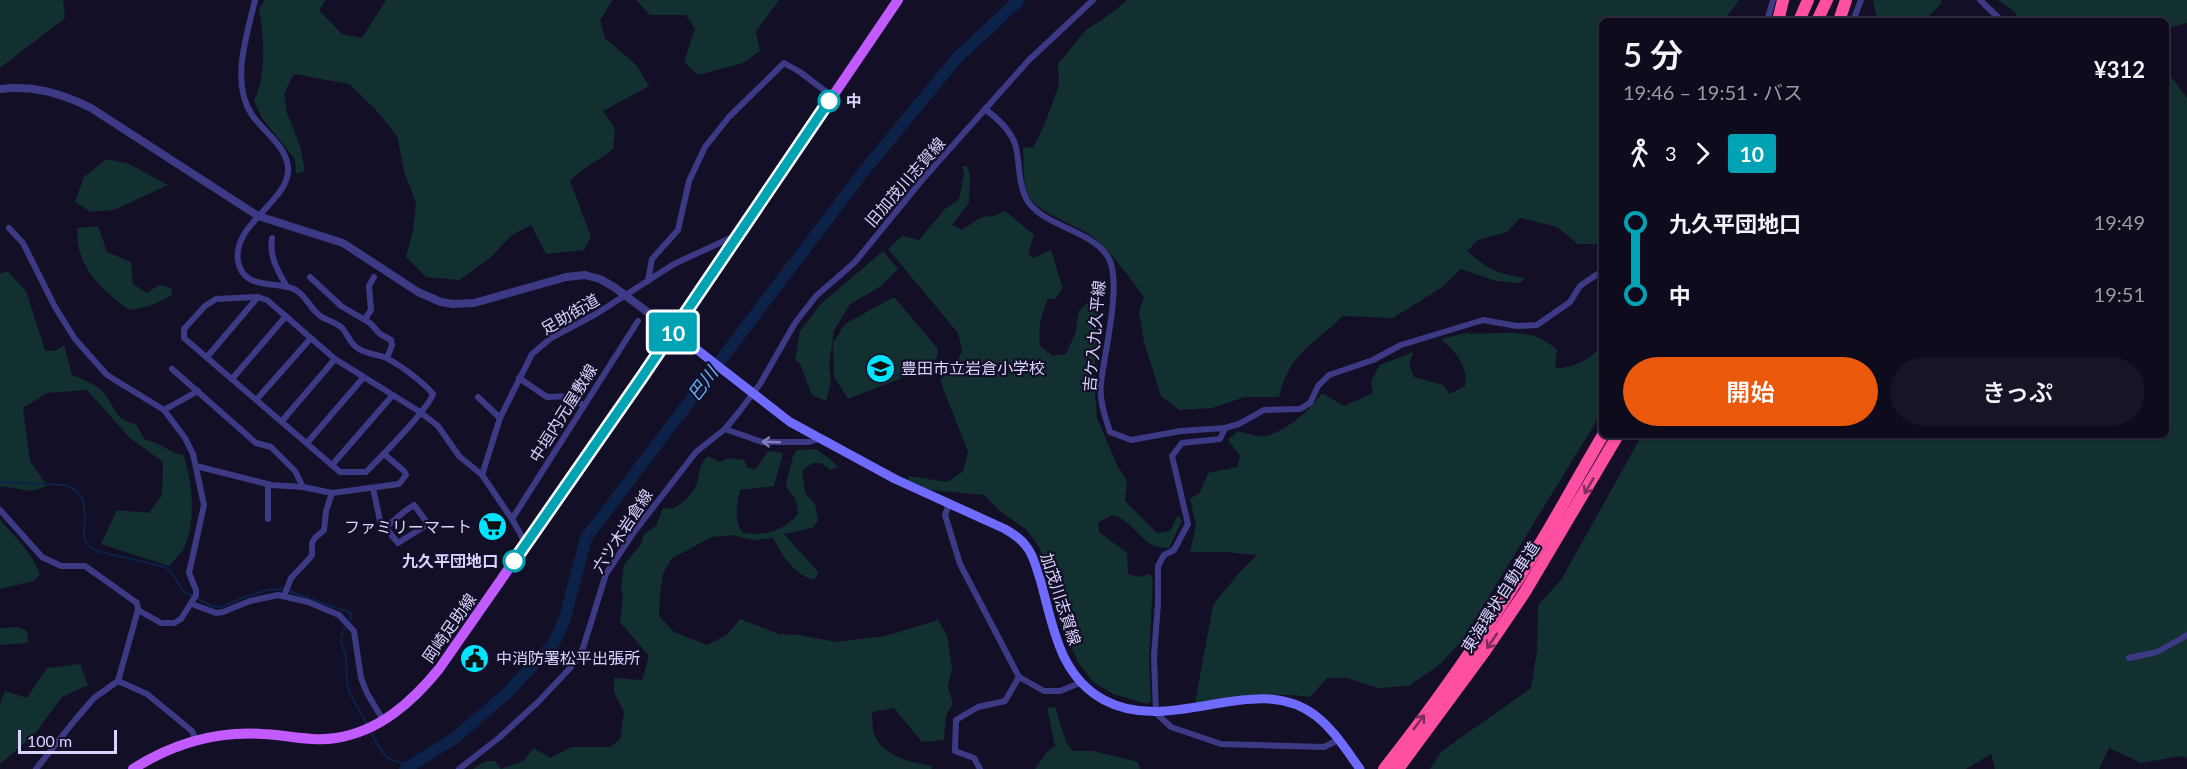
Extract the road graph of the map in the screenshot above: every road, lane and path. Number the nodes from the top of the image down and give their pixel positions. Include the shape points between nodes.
1 (255, 0) edge
2 (898, 0) edge
3 (1093, 0) edge
4 (1773, 0) edge
5 (1783, 0) edge
6 (1808, 0) edge
7 (1827, 0) edge
8 (1846, 0) edge
9 (1862, 0) edge
10 (1980, 0) edge
11 (1768, 18) edge
12 (1779, 18) edge
13 (1800, 18) edge
14 (1818, 18) edge
15 (1840, 18) edge
16 (1854, 18) edge
17 (1999, 18) edge
18 (0, 89) edge
19 (832, 97) junction
20 (985, 109) junction
21 (258, 216) junction
22 (9, 228) dead end
23 (738, 235) junction
24 (272, 238) dead end
25 (1599, 273) edge
26 (310, 277) dead end
27 (374, 277) dead end
28 (648, 281) junction
29 (287, 287) junction
30 (626, 296) junction
31 (258, 297) junction
32 (286, 316) junction
33 (365, 320) junction
34 (638, 321) dead end
35 (674, 331) junction
36 (311, 338) junction
37 (207, 357) junction
38 (387, 358) junction
39 (335, 360) junction
40 (172, 369) dead end
41 (363, 378) junction
42 (519, 378) junction
43 (232, 379) junction
44 (198, 391) junction
45 (751, 391) junction
46 (392, 396) junction
47 (478, 398) dead end
48 (257, 399) junction
49 (584, 406) junction
50 (164, 410) junction
51 (420, 412) junction
52 (500, 418) junction
53 (282, 422) junction
54 (1225, 428) junction
55 (724, 429) junction
56 (1601, 438) edge
57 (1616, 438) edge
58 (819, 439) junction
59 (307, 443) junction
60 (384, 454) junction
61 (332, 465) junction
62 (196, 466) junction
63 (482, 475) junction
64 (268, 484) junction
65 (303, 487) junction
66 (373, 488) junction
67 (332, 493) junction
68 (949, 504) junction
69 (0, 510) edge
70 (268, 519) dead end
71 (512, 519) junction
72 (386, 527) junction
73 (526, 544) junction
74 (284, 596) junction
75 (192, 604) junction
76 (138, 610) junction
77 (2187, 635) edge
78 (2129, 658) dead end
79 (1019, 677) junction
80 (118, 681) junction
81 (1080, 682) junction
82 (1156, 713) junction
83 (383, 720) junction
84 (196, 740) junction
85 (1338, 740) junction
86 (36, 769) edge
87 (133, 769) edge
88 (459, 769) edge
89 (980, 769) edge
90 (1360, 769) edge
91 (1384, 769) edge
92 (1398, 769) edge

1 - 21 street via 241,78 243,98 286,158 288,167 285,183
2 - 19 main road, 岡崎足助線
3 - 20 street, 旧加茂川志賀線 via 1046,43
4 - 11 street
5 - 12 highway
6 - 13 highway
7 - 14 highway
8 - 15 highway
9 - 16 street
10 - 17 street
18 - 21 street via 37,89 73,99
19 - 23 main road, 岡崎足助線
19 - 28 street via 784,63 729,117 705,147 689,181 678,230 652,259
20 - 45 street, 旧加茂川志賀線 via 855,262 816,296
20 - 54 street, 吉ケ入九久平線 via 1000,120 1016,147 1028,202 1099,247 1113,268 1108,345 1100,385 1110,432 1131,441 1181,431
21 - 29 street via 239,248 240,267 254,282
21 - 30 street via 343,243 418,292 441,302 474,303 585,275 600,279
22 - 50 street via 23,243 75,339 106,375
23 - 28 street, 足助街道 via 674,264
23 - 35 main road, 岡崎足助線
24 - 29 street via 273,259
25 - 54 street via 1580,286 1570,302 1537,325 1484,320 1401,345 1373,360 1329,375 1310,403 1300,409 1263,410
26 - 33 street via 340,306
27 - 33 street via 369,286 371,310
28 - 30 street, 足助街道
29 - 38 street via 302,294 318,314 340,327 357,348
30 - 35 street
30 - 42 street, 足助街道 via 551,338 532,354
31 - 32 street
31 - 37 street
31 - 37 street via 216,299 184,329 184,338
32 - 36 street
32 - 43 street
33 - 38 street via 391,340
34 - 49 street, 中垣内元屋敷線
35 - 45 main road, 加茂川志賀線
35 - 73 main road, 岡崎足助線
36 - 39 street
36 - 48 street
37 - 43 street
38 - 51 street via 433,394
39 - 41 street
39 - 53 street
40 - 44 street
41 - 46 street
41 - 59 street
42 - 49 street via 547,397 570,396
42 - 52 street, 足助街道
43 - 48 street
44 - 50 street
44 - 65 street via 256,443 271,447 295,471
45 - 55 street, 六ツ木岩倉線
45 - 58 main road, 加茂川志賀線
46 - 51 street
46 - 61 street
47 - 52 street
48 - 53 street
49 - 71 street, 中垣内元屋敷線
50 - 62 street via 185,438
51 - 60 street
51 - 63 street via 438,426 459,456
52 - 63 street, 足助街道
53 - 59 street
54 - 82 street via 1220,439 1182,443 1172,456 1188,524 1174,550 1164,555 1158,566
58 -> 55 street via 762,442
55 - 88 street, 六ツ木岩倉線 via 696,452 606,574 583,648 574,664 500,737
91 -> 56 highway, 東海環状自動車道 via 1513,588
57 -> 92 highway, 東海環状自動車道 via 1525,592
58 - 68 main road, 加茂川志賀線
59 - 61 street
60 - 61 street via 366,472 339,471
60 - 66 street via 406,475 399,484
62 - 64 street
62 - 75 street via 204,505 190,561 189,573 196,590
63 - 71 street
64 - 65 street
64 - 70 street
65 - 67 street
66 - 67 street
66 - 72 street via 380,521
67 - 74 street via 324,530 312,543 312,555 291,578
68 - 79 street via 945,515 960,564
68 - 81 main road, 加茂川志賀線 via 1005,528 1026,546 1033,557 1058,645
69 - 76 street via 42,557 61,566 86,566 137,603
71 - 73 street
72 - 72 street via 398,543 428,524 414,505
73 - 83 main road, 岡崎足助線 via 423,689
74 - 75 street via 250,600 216,613
74 - 83 street via 339,615 354,632 361,678
75 - 76 street via 181,619 168,624
76 - 80 street
77 - 78 street via 2157,652
79 - 81 street via 1044,691 1060,691
79 - 89 street via 1005,701 978,707 956,720 955,751 974,758
80 - 84 street via 147,694 192,731
80 - 86 street via 94,698
81 - 82 main road, 加茂川志賀線 via 1119,706
82 - 85 street via 1171,727 1221,744 1324,747
82 - 85 main road, 加茂川志賀線 via 1247,699 1289,701 1317,716
83 - 84 main road, 岡崎足助線 via 361,732 334,738 250,733
84 - 87 main road, 岡崎足助線 via 171,748
85 - 90 main road, 加茂川志賀線

